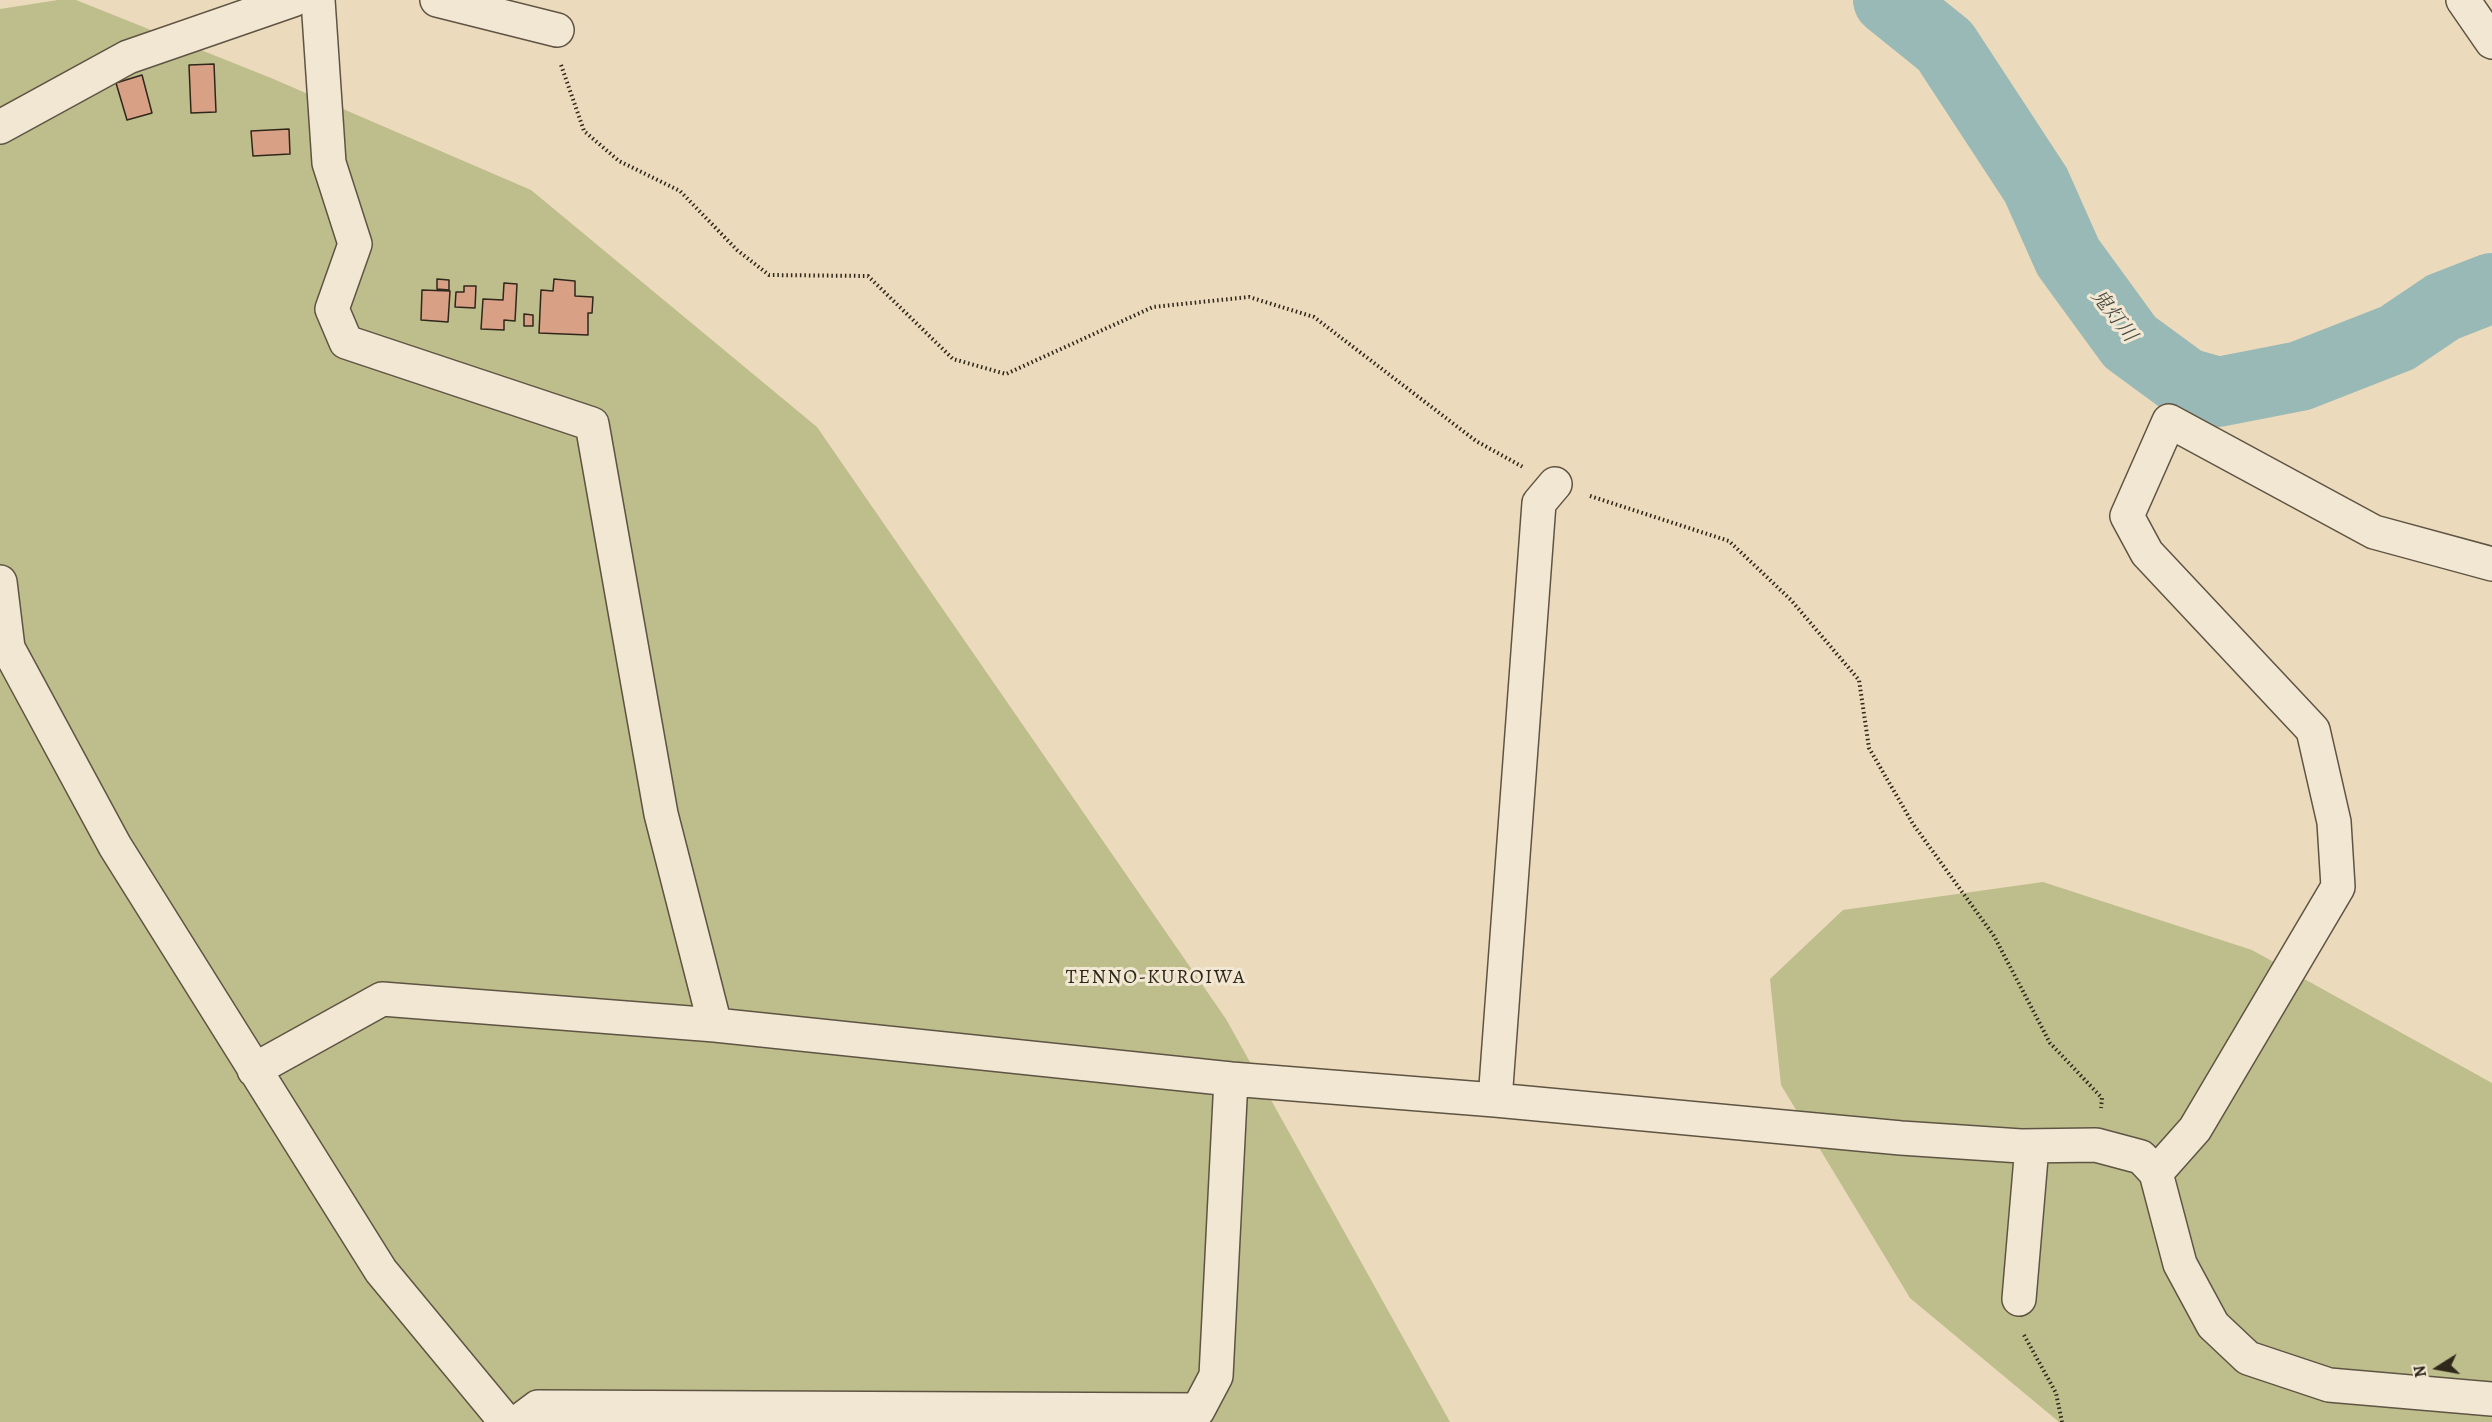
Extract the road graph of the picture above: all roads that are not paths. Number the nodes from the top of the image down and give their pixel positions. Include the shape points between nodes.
1 (293, 0) edge
2 (318, 0) edge
3 (437, 0) edge
4 (2463, 0) edge
5 (557, 30) road end
6 (2492, 42) edge
7 (0, 127) edge
8 (1555, 484) road end
9 (2492, 564) edge
10 (0, 582) edge
11 (715, 1025) junction
12 (254, 1070) junction
13 (1231, 1079) junction
14 (1495, 1100) junction
15 (2032, 1146) junction
16 (2156, 1173) junction
17 (2019, 1299) road end
18 (2492, 1399) edge
19 (506, 1422) edge
20 (518, 1422) edge

1 - 7 street via 128,57
2 - 11 street via 329,162 355,244 332,309 346,342 592,424 661,814
3 - 5 street
4 - 6 street
8 - 14 street via 1539,503
9 - 16 street via 2374,532 2169,421 2127,516 2147,553 2313,730 2334,822 2338,887 2195,1129
10 - 12 street via 8,648 116,846
11 - 12 street via 382,999
11 - 13 street
12 - 19 street via 381,1271
13 - 14 street
13 - 20 street via 1216,1376 1198,1410 538,1407
14 - 15 street via 1901,1138
15 - 16 street via 2096,1145 2141,1157
15 - 17 street
16 - 18 street via 2180,1264 2213,1325 2248,1358 2329,1385

